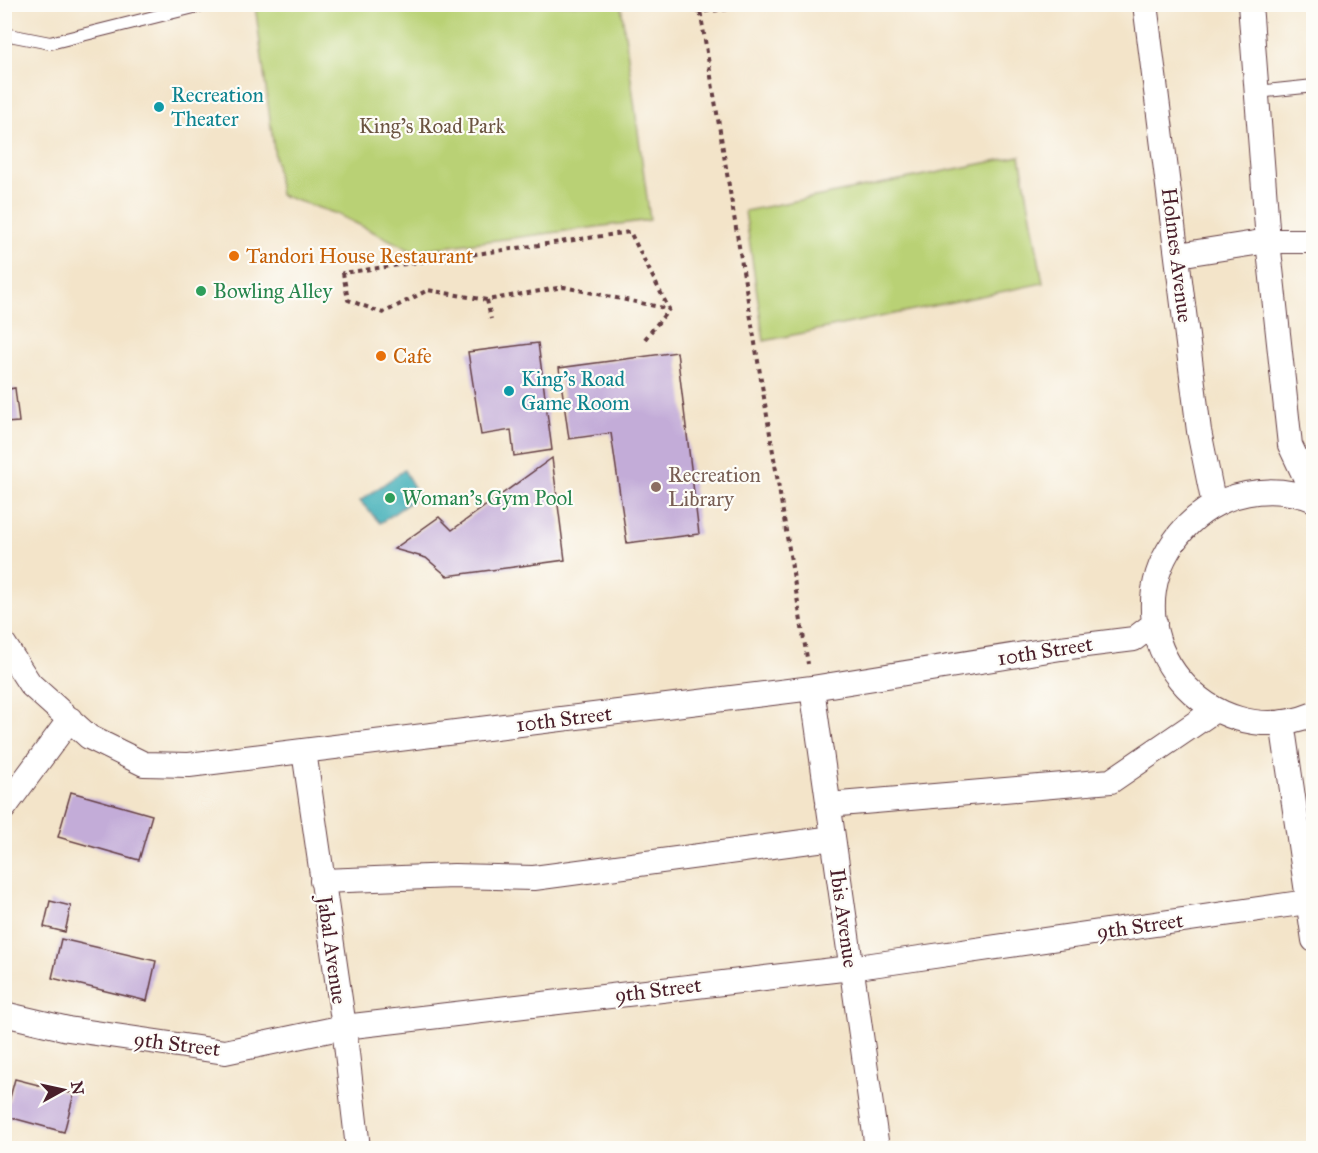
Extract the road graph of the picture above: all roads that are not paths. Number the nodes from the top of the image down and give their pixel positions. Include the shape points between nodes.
1 (206, 4) edge
2 (1145, 4) edge
3 (1250, 4) edge
4 (4, 34) edge
5 (1314, 86) edge
6 (1257, 92) junction
7 (1268, 241) junction
8 (1314, 242) edge
9 (1178, 255) junction
10 (1314, 498) edge
11 (1214, 505) junction
12 (1155, 623) junction
13 (7, 647) edge
14 (812, 688) junction
15 (1215, 710) junction
16 (1314, 714) edge
17 (70, 719) junction
18 (1282, 722) junction
19 (304, 751) junction
20 (828, 804) junction
21 (4, 808) edge
22 (833, 838) junction
23 (322, 881) junction
24 (1311, 901) edge
25 (1314, 940) edge
26 (851, 968) junction
27 (4, 1014) edge
28 (344, 1027) junction
29 (358, 1149) edge
30 (877, 1149) edge

1 - 4 lane via 50,43
2 - 9 street, Holmes Avenue
3 - 6 street
5 - 6 lane
6 - 7 street
7 - 8 street
7 - 9 street
7 - 10 street via 1290,445
9 - 11 street, Holmes Avenue via 1198,431
10 - 11 street via 1253,492
11 - 12 street via 1189,523 1167,552 1155,587
12 - 14 street, 10th Street via 1134,639
12 - 15 street via 1174,674
13 - 17 street, 10th Street via 30,684
14 - 19 street, 10th Street
14 - 20 street, Ibis Avenue
15 - 18 street via 1249,721
15 - 20 street via 1111,781
16 - 18 street
17 - 19 street, 10th Street via 89,736 144,764 189,765
17 - 21 street
18 - 24 street
19 - 23 street, Jabal Avenue
20 - 22 street, Ibis Avenue
22 - 23 street via 534,878 454,876
22 - 26 street, Ibis Avenue
23 - 28 street, Jabal Avenue
24 - 25 street
24 - 26 street, 9th Street
26 - 28 street, 9th Street
26 - 30 street, Ibis Avenue
27 - 28 street, 9th Street via 68,1029 225,1052
28 - 29 street, Jabal Avenue

